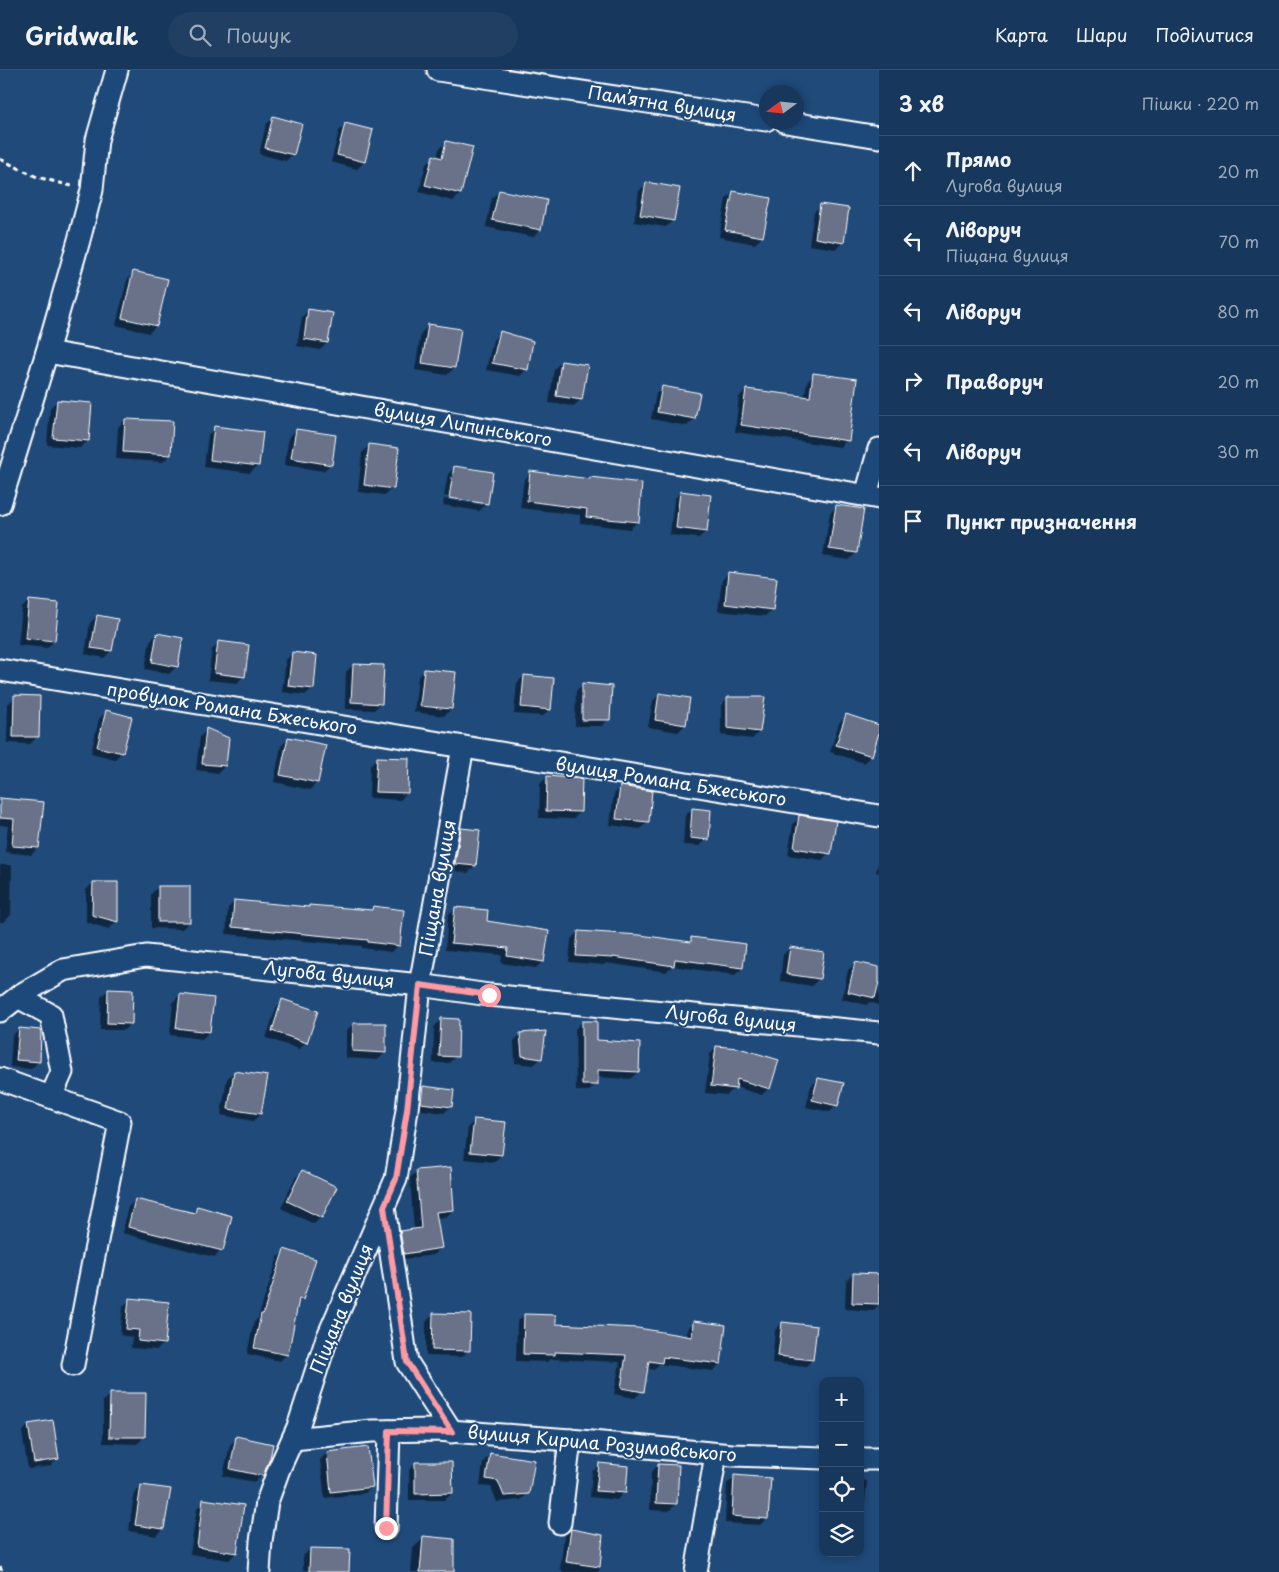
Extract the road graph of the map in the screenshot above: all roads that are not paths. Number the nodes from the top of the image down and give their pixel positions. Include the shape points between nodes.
1 (117, 70) edge
2 (438, 70) edge
3 (759, 119) edge
4 (804, 125) edge
5 (879, 137) edge
6 (47, 352) junction
7 (879, 449) edge
8 (872, 496) edge
9 (0, 504) edge
10 (0, 670) edge
11 (463, 747) junction
12 (879, 816) edge
13 (420, 985) junction
14 (18, 997) junction
15 (0, 1012) edge
16 (879, 1033) edge
17 (0, 1079) edge
18 (50, 1097) junction
19 (384, 1207) junction
20 (73, 1365) dead end
21 (389, 1431) junction
22 (452, 1432) junction
23 (293, 1439) junction
24 (570, 1440) junction
25 (716, 1454) junction
26 (819, 1458) edge
27 (864, 1459) edge
28 (879, 1459) edge
29 (560, 1523) dead end
30 (386, 1528) dead end
31 (259, 1572) edge
32 (696, 1572) edge

1 - 6 street via 97,140 92,190
2 - 3 street, Памʼятна вулиця
4 - 5 street
6 - 8 street, вулиця Липинського
6 - 9 street
7 - 8 street
10 - 11 street, провулок Романа Бжеського
11 - 12 street, вулиця Романа Бжеського
11 - 13 street, Піщана вулиця
13 - 14 street, Лугова вулиця via 146,956 63,970
13 - 16 street, Лугова вулиця via 489,995
13 - 19 street, Піщана вулиця via 396,1179
14 - 15 street, Лугова вулиця
14 - 18 street via 51,1015 62,1072
17 - 18 street
18 - 20 street via 120,1122
19 - 22 street via 407,1362
19 - 23 street, Піщана вулиця via 326,1341
21 - 22 street, вулиця Кирила Розумовського
21 - 23 street, вулиця Кирила Розумовського
21 - 30 street
22 - 24 street, вулиця Кирила Розумовського
23 - 31 street, Піщана вулиця via 268,1502
24 - 25 street, вулиця Кирила Розумовського
24 - 29 street
25 - 26 street, вулиця Кирила Розумовського
25 - 32 street
27 - 28 street

